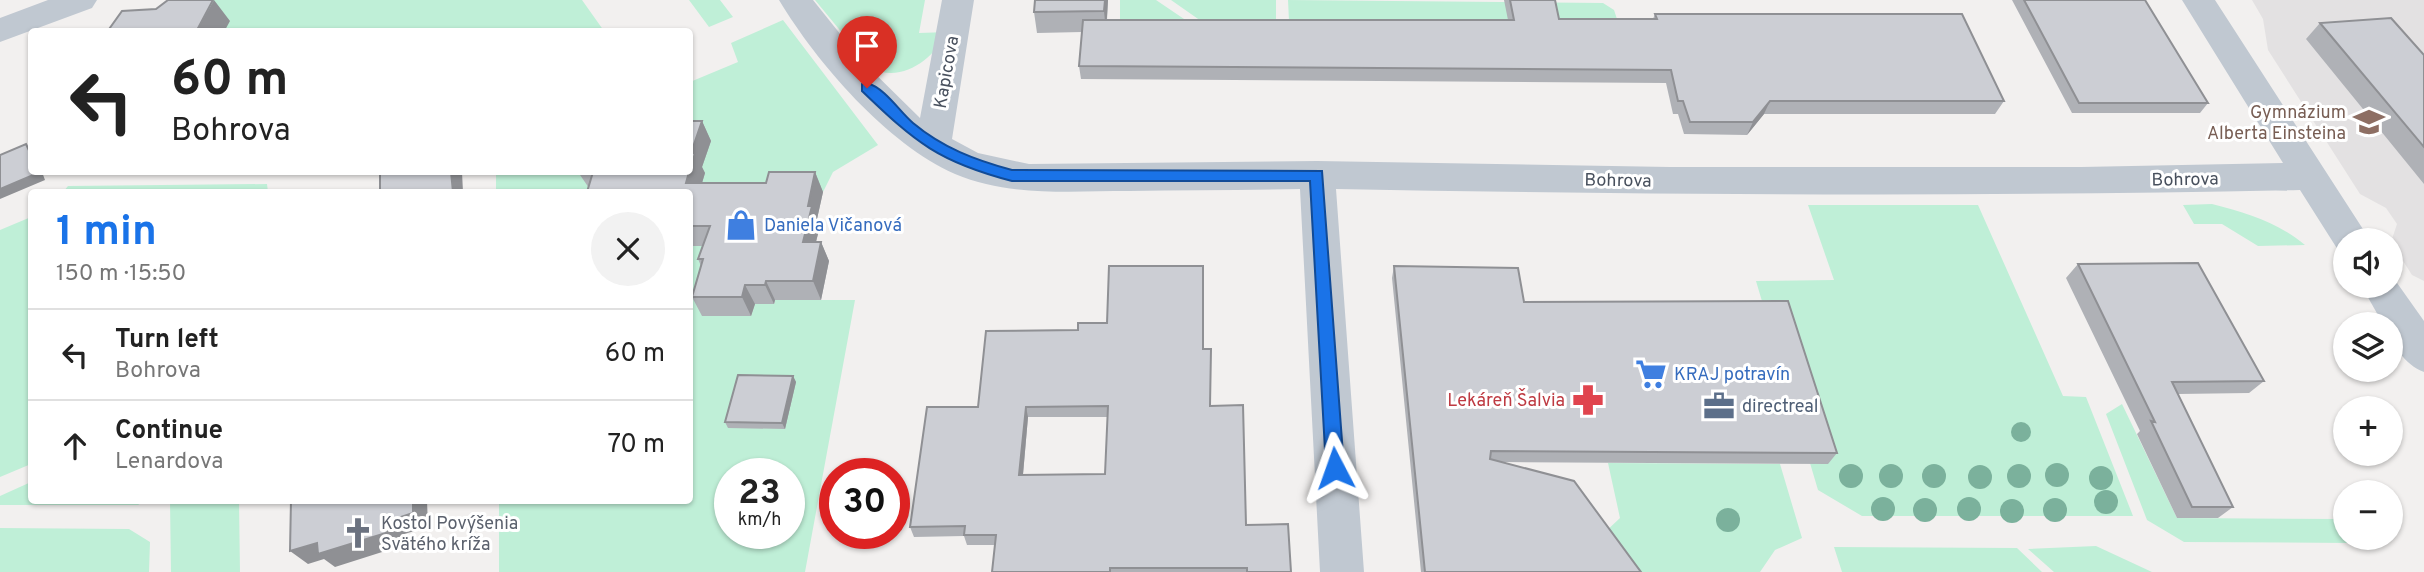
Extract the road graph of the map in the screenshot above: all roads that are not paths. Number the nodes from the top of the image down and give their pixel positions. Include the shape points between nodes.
1 (81, 0) edge
2 (795, 0) edge
3 (958, 0) edge
4 (2198, 0) edge
5 (0, 30) edge
6 (933, 144) junction
7 (1317, 175) junction
8 (2311, 176) junction
9 (2344, 228) edge
10 (2388, 298) edge
11 (2424, 355) edge
12 (1342, 572) edge

1 - 5 street
2 - 6 street, Bohrova via 849,69
3 - 6 street, Kapicova
4 - 8 street
6 - 7 street, Bohrova via 970,165 1028,178
7 - 8 street, Bohrova via 1670,181
7 - 12 street
8 - 9 street
10 - 11 street

